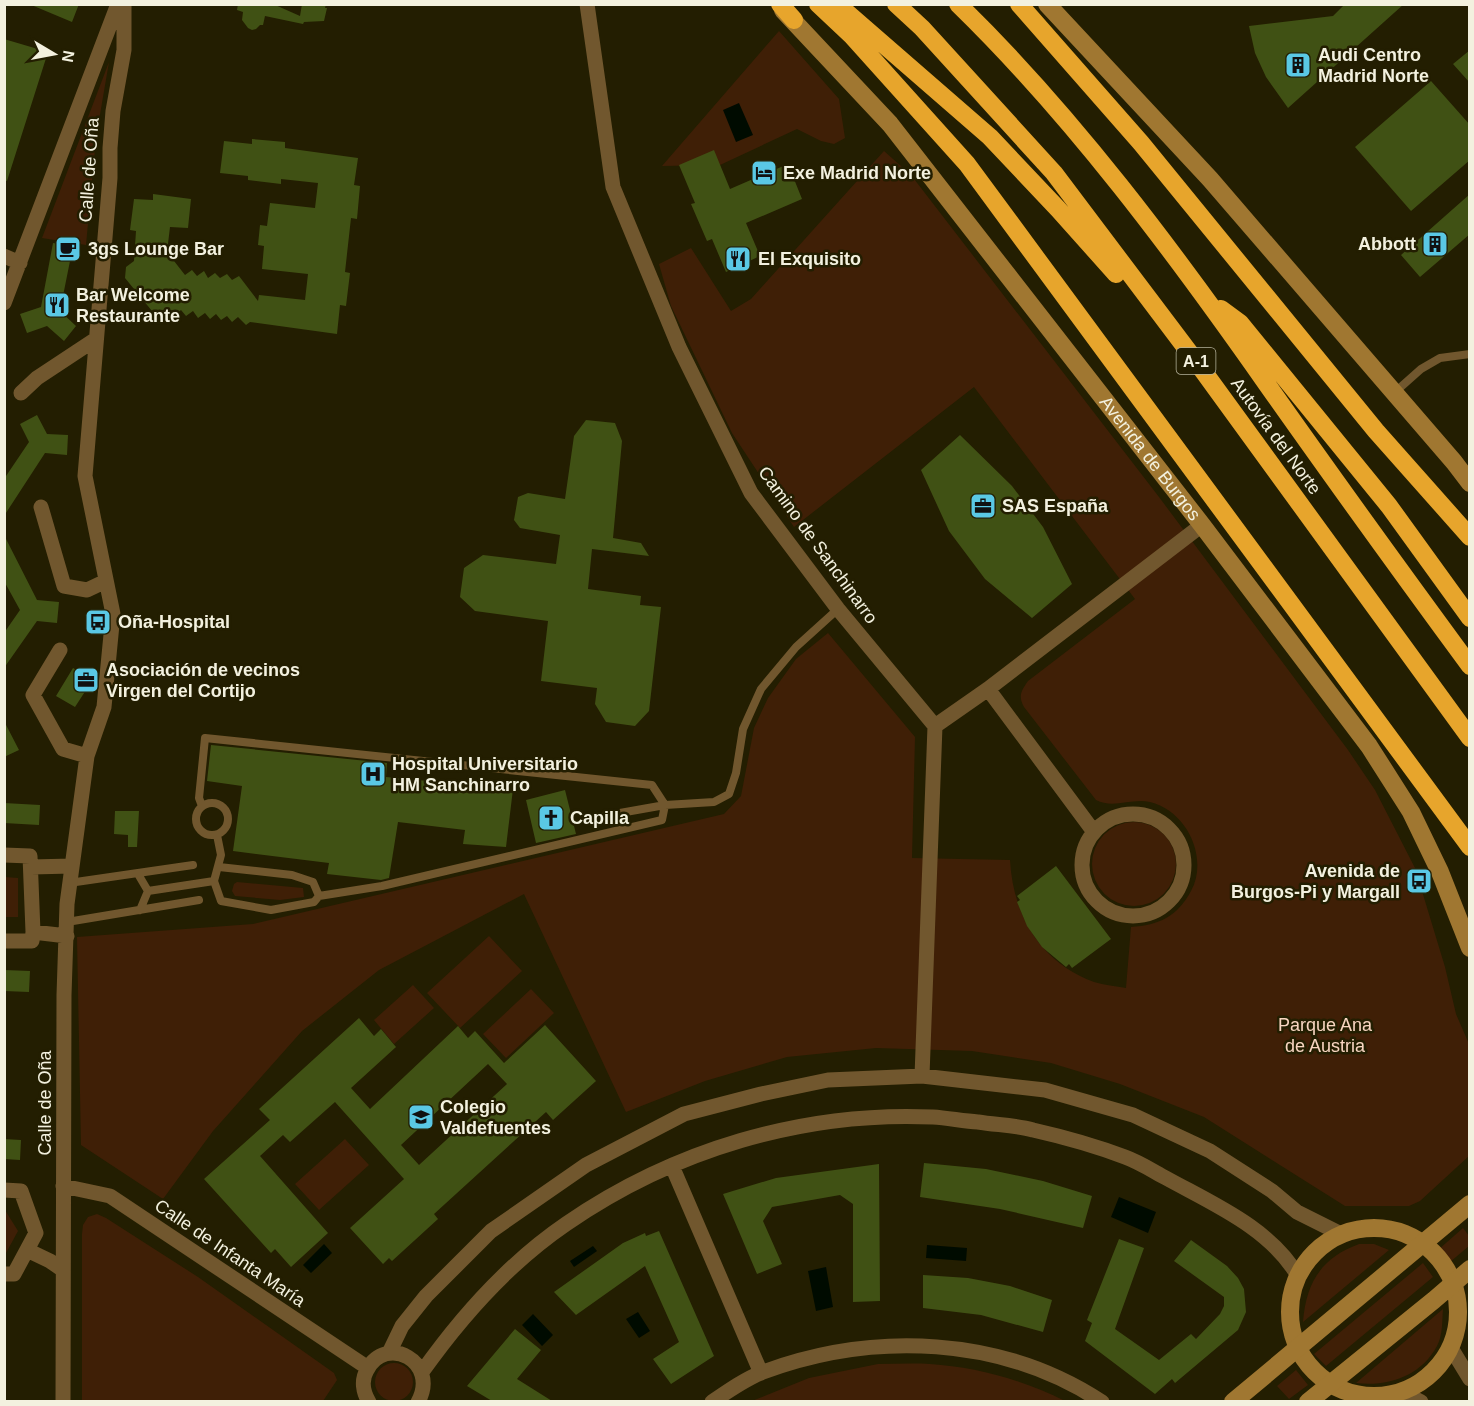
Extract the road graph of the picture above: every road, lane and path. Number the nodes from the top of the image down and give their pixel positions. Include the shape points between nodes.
1 (118, 4) edge
2 (124, 4) edge
3 (132, 4) edge
4 (587, 4) edge
5 (779, 4) edge
6 (818, 4) edge
7 (837, 4) edge
8 (896, 4) edge
9 (958, 4) edge
10 (1018, 4) edge
11 (1047, 4) edge
12 (794, 20) joint
13 (125, 25) junction
14 (94, 68) junction
15 (4, 256) edge
16 (20, 262) junction
17 (1205, 296) junction
18 (4, 303) edge
19 (96, 339) junction
20 (1470, 354) edge
21 (1201, 369) junction
22 (21, 393) dead end
23 (1394, 393) junction
24 (1470, 483) edge
25 (41, 507) dead end
26 (1202, 525) junction
27 (1470, 537) edge
28 (106, 581) junction
29 (838, 609) junction
30 (1470, 618) edge
31 (60, 650) dead end
32 (1470, 666) edge
33 (988, 689) junction
34 (935, 726) junction
35 (1470, 738) edge
36 (87, 756) junction
37 (665, 805) junction
38 (202, 806) junction
39 (603, 816) dead end
40 (1094, 832) junction
41 (217, 835) junction
42 (1470, 847) edge
43 (4, 855) edge
44 (193, 865) dead end
45 (72, 866) junction
46 (31, 867) junction
47 (219, 867) junction
48 (138, 874) junction
49 (214, 881) junction
50 (69, 884) junction
51 (148, 891) junction
52 (320, 896) junction
53 (199, 900) dead end
54 (140, 910) junction
55 (67, 929) junction
56 (33, 932) junction
57 (4, 940) edge
58 (1470, 948) edge
59 (922, 1076) junction
60 (672, 1166) junction
61 (63, 1186) junction
62 (4, 1190) edge
63 (1470, 1204) edge
64 (1341, 1234) junction
65 (1422, 1242) junction
66 (27, 1250) junction
67 (1470, 1269) edge
68 (63, 1270) junction
69 (4, 1274) edge
70 (1298, 1276) junction
71 (1454, 1284) junction
72 (1298, 1348) junction
73 (1451, 1348) junction
74 (389, 1353) junction
75 (368, 1368) junction
76 (422, 1372) junction
77 (761, 1373) junction
78 (1470, 1379) edge
79 (1330, 1384) junction
80 (1402, 1392) junction
81 (363, 1398) edge
82 (60, 1400) edge
83 (419, 1401) edge
84 (712, 1401) edge
85 (1102, 1401) edge
86 (1233, 1401) edge
87 (1308, 1401) edge
88 (1421, 1401) edge

1 - 14 street
2 - 13 street, Calle de Oña
3 - 13 street
4 - 29 street, Camino de Sanchinarro via 613,187 633,240 679,347 751,493
5 - 12 highway
6 - 42 highway via 852,36 967,164
7 - 21 highway via 990,137
8 - 21 highway, Autovía del Norte / A-1 via 1054,173
9 - 17 highway, Autovía del Norte / A-1 via 1101,163
10 - 27 highway via 1141,143 1376,431
11 - 23 street via 1210,179
12 - 26 street, Avenida de Burgos via 890,124
13 - 14 street
13 - 19 street, Calle de Oña via 112,111 113,178
14 - 16 street
15 - 16 street
16 - 18 street
17 - 30 highway via 1240,323 1389,506
17 - 32 highway, Autovía del Norte / A-1
19 - 22 street
19 - 28 street, Calle de Oña via 86,476
20 - 23 lane via 1440,358
21 - 35 highway, Autovía del Norte / A-1
23 - 24 street
25 - 28 street via 64,586 87,590
26 - 33 street
26 - 58 street, Avenida de Burgos via 1375,755 1411,812
28 - 36 street, Calle de Oña via 113,614 104,707
29 - 34 street, Camino de Sanchinarro
29 - 37 lane via 796,647 761,689 742,729 729,795 714,802
31 - 36 street via 33,695 63,749
33 - 34 street
33 - 40 street
34 - 59 street
36 - 45 street, Calle de Oña
37 - 38 lane via 652,786 206,738 199,798
37 - 39 lane
37 - 52 lane via 662,820 381,886
38 - 41 lane via 196,816 198,827 206,834
38 - 41 lane via 211,802 225,809 228,824
40 - 40 street via 1085,847 1082,864 1085,882 1100,903 1124,915 1141,915 1171,899 1184,870 1183,853 1167,826 1137,813 1106,821
41 - 47 lane
43 - 46 street via 30,856
44 - 48 lane
45 - 46 street
45 - 50 street, Calle de Oña
46 - 56 street
47 - 49 lane
47 - 52 lane via 292,875 313,882
48 - 50 lane
48 - 51 lane
49 - 51 lane
49 - 52 lane via 221,901 271,910 314,902
50 - 55 street, Calle de Oña
51 - 54 lane
53 - 54 lane
54 - 55 lane
55 - 56 street
55 - 61 street, Calle de Oña
56 - 57 street via 32,941
59 - 64 street via 1045,1090 1133,1115 1210,1152 1272,1191 1297,1212
59 - 74 street via 828,1080 684,1114 649,1132 586,1165 491,1231 426,1296 402,1326
60 - 70 street via 711,1149 780,1130 849,1119 933,1117 1031,1129 1127,1158 1227,1211 1271,1244
60 - 76 street via 565,1224 523,1258 462,1319
60 - 77 street
61 - 68 street, Calle de Oña
61 - 75 street, Calle de Infanta María via 110,1196
62 - 66 street via 21,1191 36,1233
63 - 65 street
64 - 65 street via 1369,1227 1397,1230
64 - 70 street via 1323,1244
65 - 71 street via 1442,1260
65 - 72 street
66 - 68 street
66 - 69 street via 15,1274
67 - 71 street
68 - 82 street, Calle de Oña
70 - 72 street via 1291,1300 1291,1324
71 - 73 street via 1459,1316
71 - 79 street
72 - 79 street via 1311,1368
72 - 86 street
73 - 78 street
73 - 80 street via 1431,1375
74 - 75 street
74 - 76 street via 409,1357
75 - 81 street
76 - 83 street via 423,1392
77 - 84 street
77 - 85 street via 807,1358 856,1350 935,1346 968,1349 1021,1363 1057,1376
79 - 80 street via 1353,1394 1378,1397
79 - 87 street
80 - 88 street

